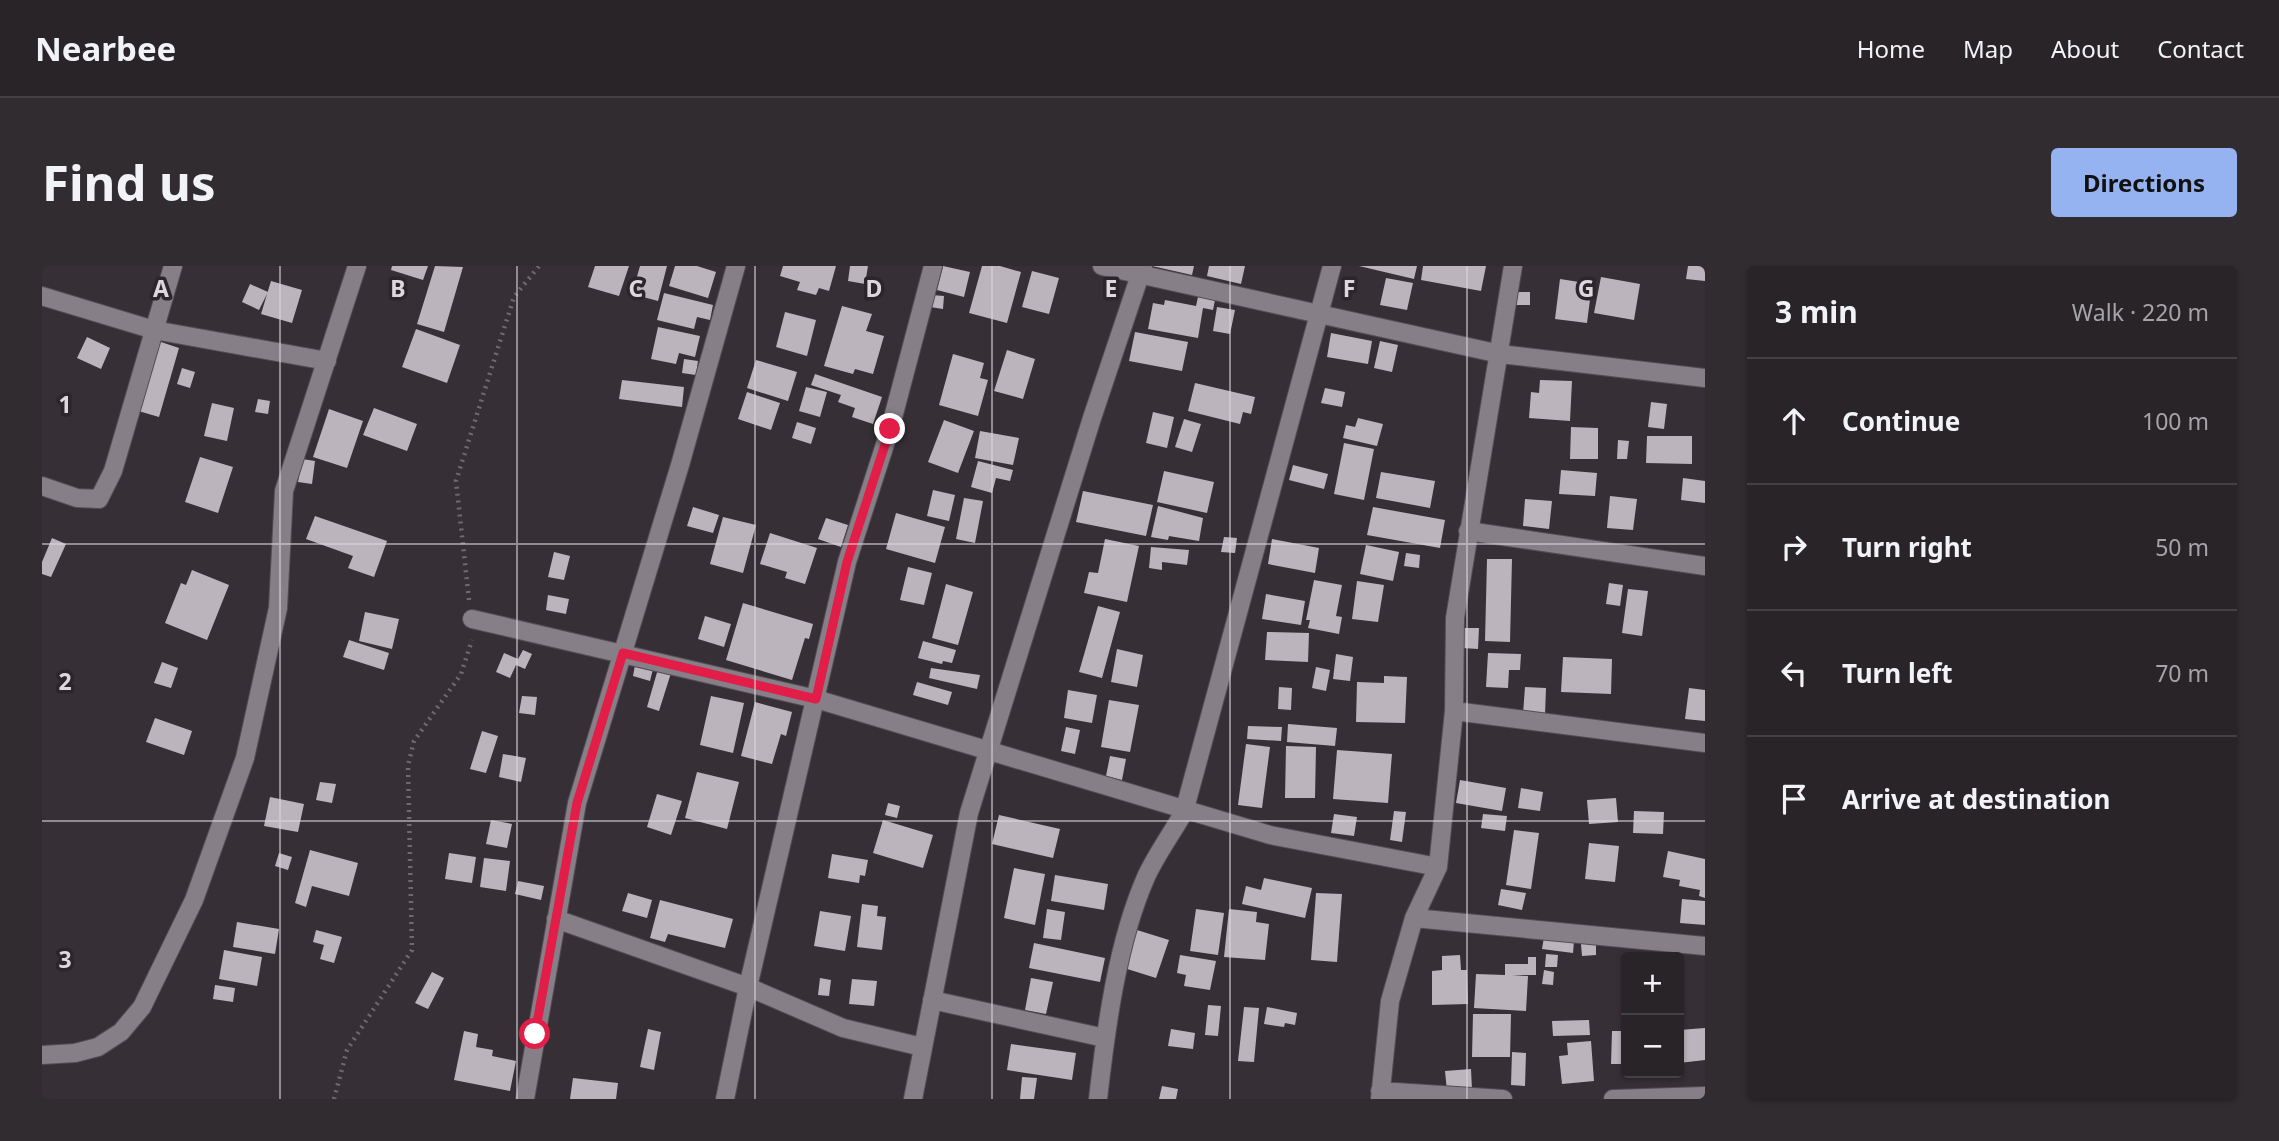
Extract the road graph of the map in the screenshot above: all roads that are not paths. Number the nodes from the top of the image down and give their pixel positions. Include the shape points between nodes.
1 (173, 266) edge
2 (356, 266) edge
3 (736, 266) edge
4 (933, 266) edge
5 (1102, 266) edge
6 (1332, 266) edge
7 (1513, 266) edge
8 (1142, 271) edge
9 (42, 296) edge
10 (1320, 315) junction
11 (154, 330) junction
12 (1500, 354) junction
13 (327, 361) junction
14 (1705, 378) edge
15 (42, 486) edge
16 (1468, 531) junction
17 (1705, 566) edge
18 (472, 619) road end
19 (623, 653) junction
20 (816, 699) junction
21 (1454, 711) junction
22 (1705, 743) edge
23 (988, 752) junction
24 (1184, 812) junction
25 (1438, 867) junction
26 (1414, 918) junction
27 (556, 919) junction
28 (1705, 946) edge
29 (748, 987) junction
30 (932, 1000) junction
31 (1105, 1038) junction
32 (922, 1047) junction
33 (42, 1055) edge
34 (1380, 1095) edge
35 (1705, 1096) edge
36 (525, 1099) edge
37 (725, 1099) edge
38 (913, 1099) edge
39 (1098, 1099) edge
40 (1503, 1099) edge
41 (1613, 1099) edge

1 - 11 street
2 - 13 street
3 - 19 street
4 - 20 street via 890,429 847,562
5 - 8 street
6 - 10 street
7 - 12 street
8 - 10 street
8 - 23 street
9 - 11 street
10 - 12 street
10 - 24 street
11 - 13 street
11 - 15 street via 113,471 99,499 77,498
12 - 14 street
12 - 16 street
13 - 33 street via 284,491 278,608 245,758 194,900 142,1007 121,1032 98,1047
16 - 17 street
16 - 21 street via 1455,618
18 - 19 street
19 - 20 street
19 - 27 street via 577,803
20 - 23 street
20 - 29 street
21 - 22 street
21 - 25 street
23 - 24 street
23 - 30 street via 969,813
24 - 25 street via 1270,835
24 - 31 street via 1146,877
25 - 26 street
26 - 28 street
26 - 34 street via 1390,1000
27 - 29 street
27 - 36 street
29 - 32 street via 843,1028
29 - 37 street
30 - 31 street
30 - 32 street
31 - 39 street
32 - 38 street
34 - 40 street
35 - 41 street

